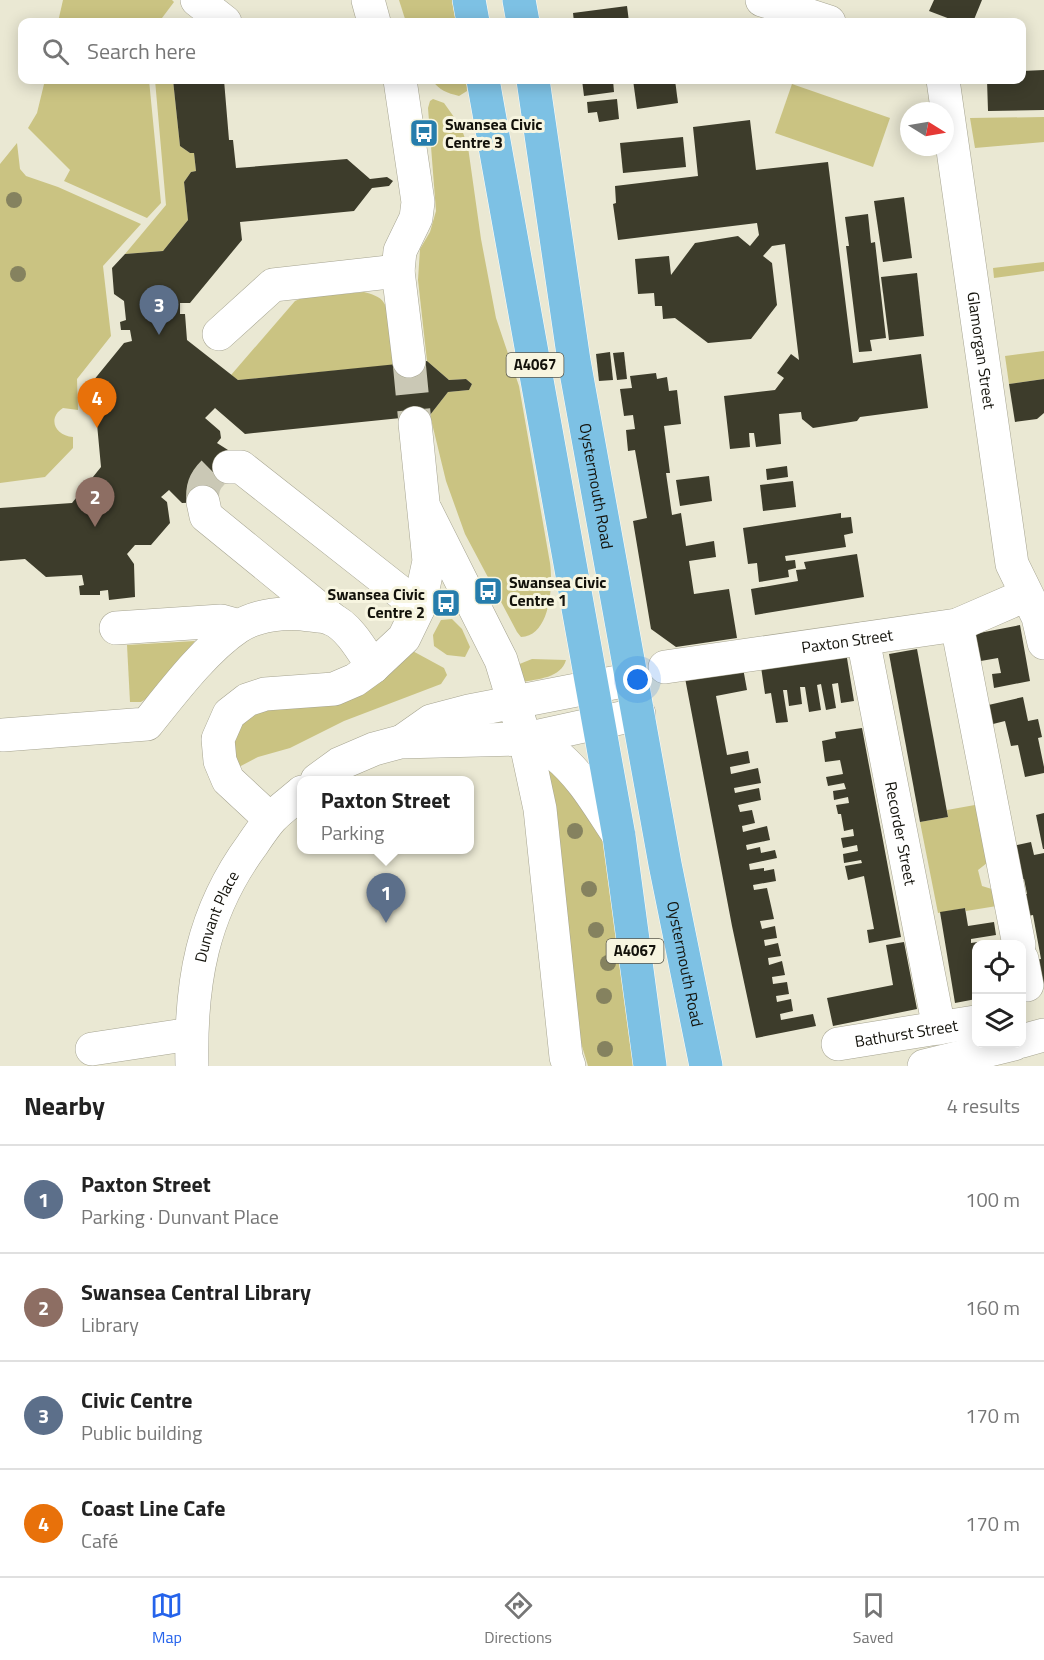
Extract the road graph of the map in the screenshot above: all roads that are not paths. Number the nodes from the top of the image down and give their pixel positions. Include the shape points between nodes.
1 (197, 0) edge
2 (368, 0) edge
3 (469, 0) edge
4 (762, 0) edge
5 (220, 18) edge
6 (373, 18) edge
7 (472, 18) edge
8 (817, 18) edge
9 (401, 84) edge
10 (484, 84) edge
11 (533, 84) edge
12 (944, 84) edge
13 (398, 271) junction
14 (219, 334) dead end
15 (409, 361) tunnel mouth
16 (415, 423) tunnel mouth
17 (230, 467) dead end
18 (204, 502) dead end
19 (426, 511) junction
20 (419, 607) junction
21 (1038, 618) edge
22 (332, 619) junction
23 (957, 625) junction
24 (239, 626) junction
25 (116, 628) dead end
26 (863, 639) junction
27 (373, 667) junction
28 (665, 667) dead end
29 (633, 679) junction
30 (592, 687) junction
31 (515, 703) junction
32 (639, 714) junction
33 (599, 723) junction
34 (3, 735) dead end
35 (525, 740) junction
36 (400, 742) junction
37 (322, 776) edge
38 (297, 796) edge
39 (270, 819) junction
40 (619, 837) junction
41 (1018, 940) edge
42 (972, 1022) edge
43 (939, 1028) junction
44 (191, 1034) junction
45 (1044, 1035) edge
46 (1026, 1040) edge
47 (838, 1044) dead end
48 (998, 1048) edge
49 (92, 1049) dead end
50 (192, 1066) edge
51 (569, 1066) edge
52 (650, 1066) edge
53 (706, 1066) edge
54 (924, 1066) edge

1 - 5 street
2 - 6 street
3 - 7 main road
4 - 8 street
9 - 13 street via 418,202 416,218 400,251
10 - 30 main road, A4067
11 - 29 main road, Oystermouth Road / A4067 via 574,361
12 - 21 street, Glamorgan Street via 1012,564
13 - 14 street via 273,285
13 - 15 street
16 - 19 street
17 - 20 street via 242,467
18 - 22 street via 206,516
19 - 20 street via 429,561
19 - 31 street via 501,660
20 - 27 street via 404,638
21 - 23 street, Paxton Street
22 - 24 street via 293,612
22 - 27 street via 353,637
23 - 26 street, Paxton Street
23 - 41 street
24 - 25 street via 221,621
24 - 34 street via 213,649 147,724
26 - 28 street, Paxton Street
26 - 43 street, Recorder Street
27 - 39 street via 334,689 265,694 247,700 229,714 218,738 220,760 228,780
29 - 30 street
29 - 32 main road, Oystermouth Road / A4067
30 - 31 street
30 - 33 main road, A4067
31 - 35 street
31 - 36 street via 431,721
32 - 33 street
32 - 53 main road, Oystermouth Road / A4067
33 - 35 street
33 - 40 main road, A4067
35 - 36 street
35 - 40 street via 553,753 569,766
35 - 51 street via 540,809
36 - 37 street via 339,764
38 - 39 street, Dunvant Place
39 - 44 street, Dunvant Place via 227,884 201,948
40 - 52 main road, A4067
42 - 43 street, Bathurst Street
43 - 47 street, Bathurst Street
44 - 49 street
44 - 50 street, Dunvant Place
45 - 46 street
48 - 54 street

